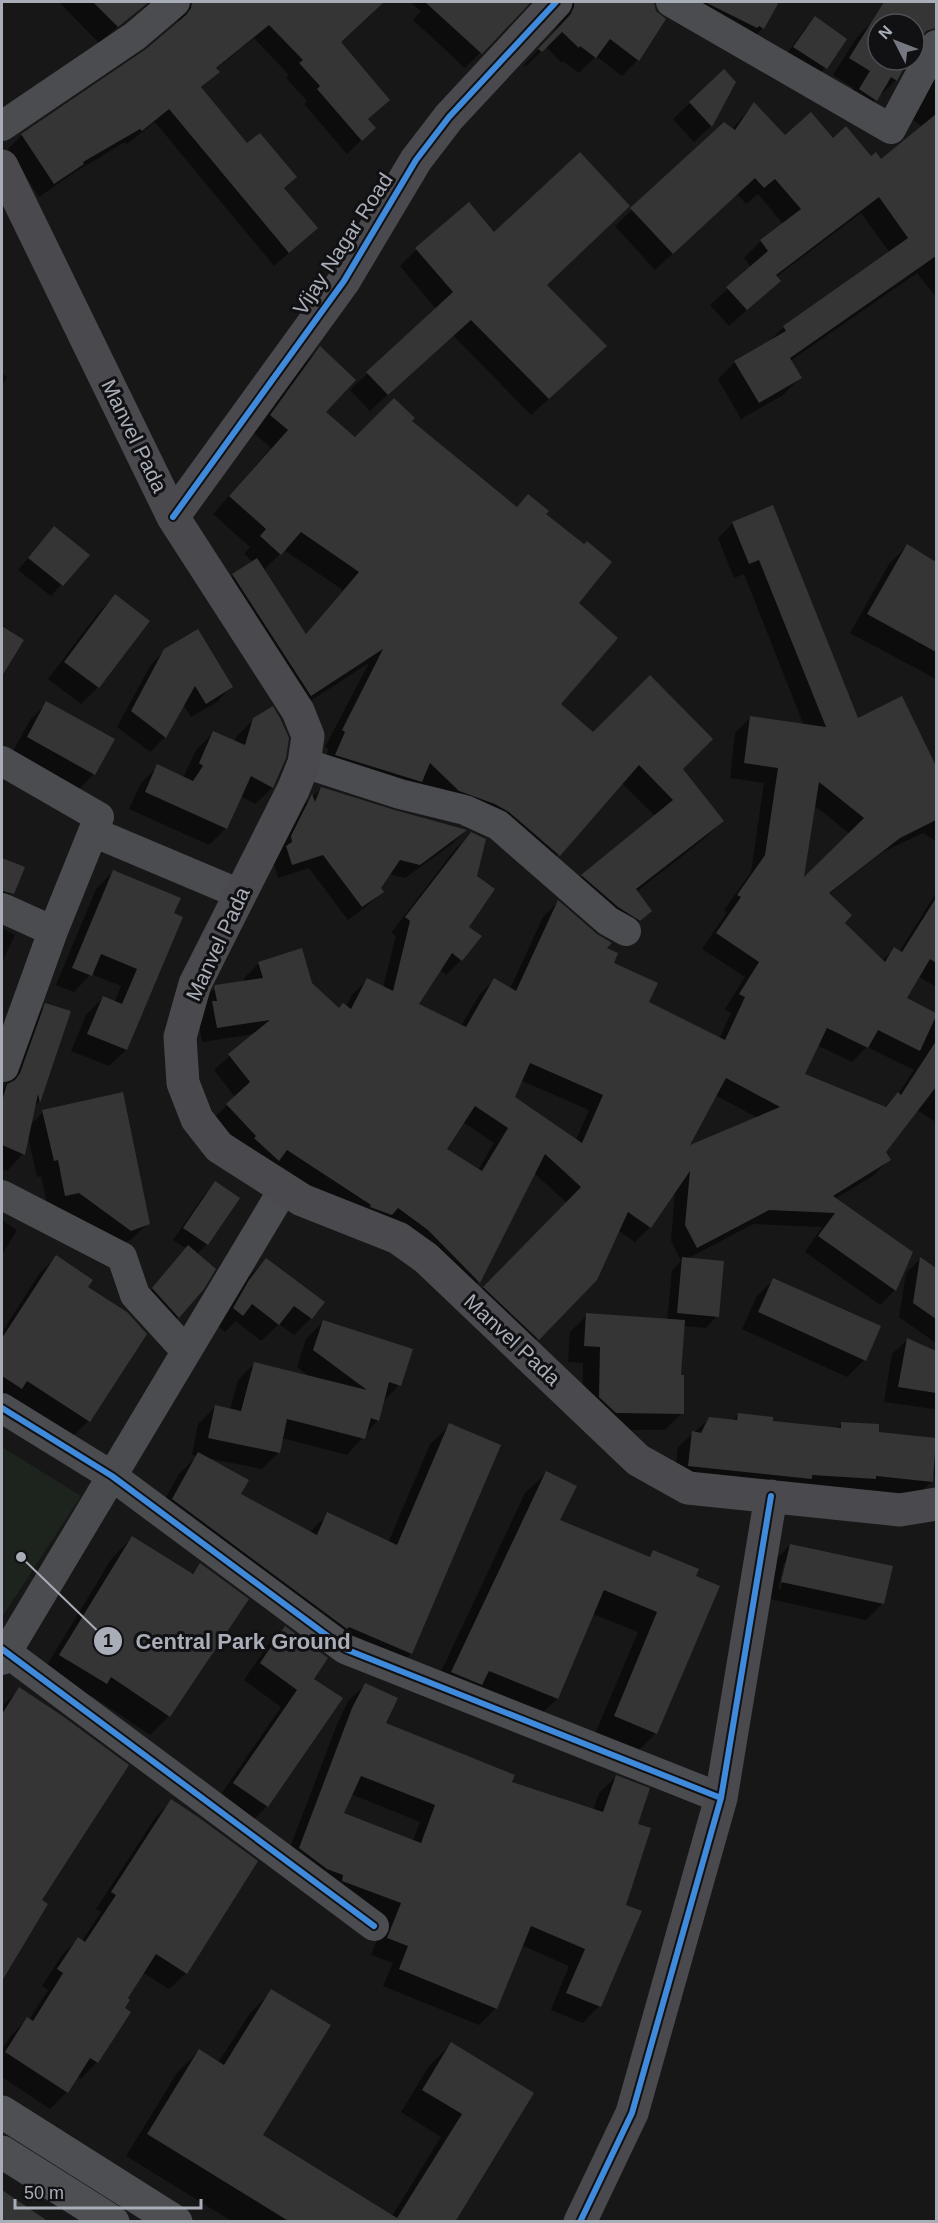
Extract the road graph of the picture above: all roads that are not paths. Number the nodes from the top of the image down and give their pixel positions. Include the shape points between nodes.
1 (175, 2) edge
2 (556, 2) edge
3 (670, 2) edge
4 (936, 45) edge
5 (2, 126) edge
6 (2, 166) edge
7 (173, 517) junction
8 (2, 761) edge
9 (304, 764) junction
10 (93, 832) junction
11 (240, 894) junction
12 (2, 908) edge
13 (53, 931) junction
14 (626, 932) dead end
15 (2, 1066) edge
16 (283, 1190) junction
17 (2, 1195) edge
18 (186, 1351) junction
19 (2, 1408) edge
20 (112, 1476) junction
21 (771, 1496) junction
22 (936, 1504) edge
23 (3, 1654) edge
24 (721, 1798) junction
25 (374, 1926) dead end
26 (2, 2112) edge
27 (2, 2152) edge
28 (113, 2222) edge
29 (176, 2222) edge
30 (580, 2222) edge

1 - 5 street via 135,36
2 - 7 main road, Vijay Nagar Road via 449,117 416,160 344,281
3 - 4 street via 891,129
6 - 7 main road, Manvel Pada
7 - 9 main road, Manvel Pada via 298,711 308,736
8 - 10 street via 99,817
9 - 11 main road, Manvel Pada
9 - 14 street via 465,810 498,825 608,921
10 - 11 street
10 - 13 street
11 - 16 main road, Manvel Pada via 195,984 180,1037 183,1083 197,1119 219,1148
12 - 13 street
13 - 15 street
16 - 18 street
16 - 21 main road, Manvel Pada via 399,1238 426,1258 638,1460 688,1488
17 - 18 street via 122,1257 135,1295
18 - 20 street
19 - 20 street
20 - 23 street
20 - 24 street via 345,1649
21 - 22 main road, Manvel Pada via 900,1510
21 - 24 main road
23 - 25 street
24 - 30 main road via 632,2112
26 - 29 main road
27 - 28 main road

